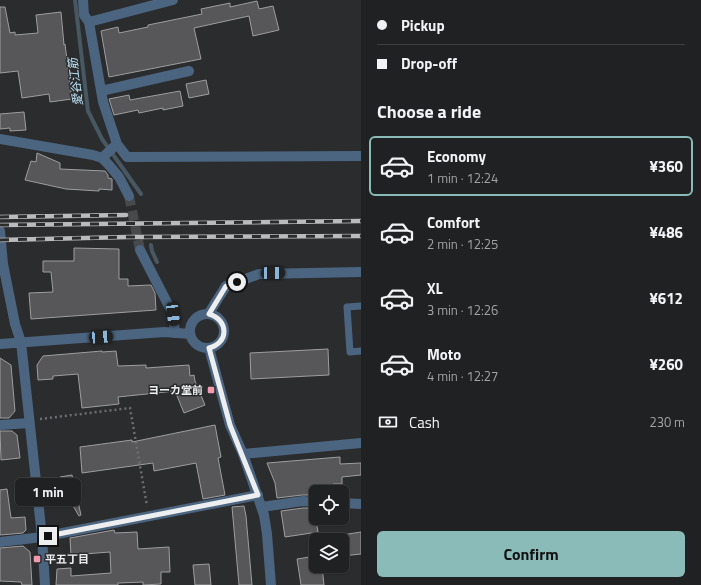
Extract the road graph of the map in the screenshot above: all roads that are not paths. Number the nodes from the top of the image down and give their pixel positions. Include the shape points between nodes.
1 (83, 0) edge
2 (173, 0) edge
3 (89, 22) junction
4 (189, 71) dead end
5 (101, 91) junction
6 (0, 139) edge
7 (109, 152) junction
8 (361, 156) edge
9 (129, 196) tunnel mouth
10 (0, 231) edge
11 (140, 250) tunnel mouth
12 (361, 272) edge
13 (361, 306) edge
14 (209, 314) junction
15 (175, 333) junction
16 (190, 334) junction
17 (21, 342) junction
18 (0, 344) edge
19 (209, 348) junction
20 (361, 352) edge
21 (29, 423) junction
22 (0, 425) edge
23 (361, 443) edge
24 (243, 454) junction
25 (258, 495) junction
26 (309, 501) edge
27 (349, 504) edge
28 (361, 504) edge
29 (262, 507) junction
30 (42, 537) junction
31 (0, 542) edge
32 (45, 585) edge
33 (270, 585) edge

1 - 3 street via 84,15
2 - 3 street
3 - 5 street
4 - 5 street
5 - 7 street
6 - 7 street via 93,155
7 - 8 street via 127,157
7 - 9 street
10 - 17 street via 3,264
11 - 15 street via 173,314
12 - 14 street via 259,274 226,286
13 - 20 lane via 347,307 350,352
14 - 16 street via 193,320
14 - 19 street via 220,319 224,329 219,344
15 - 16 street
15 - 17 street
16 - 19 street via 198,346
17 - 18 street
17 - 21 street
19 - 24 street via 230,425
21 - 22 street
21 - 30 street
23 - 24 street
24 - 25 street
25 - 29 street
25 - 30 street
26 - 29 street
27 - 28 street
29 - 33 street via 267,534
30 - 31 street
30 - 32 street

